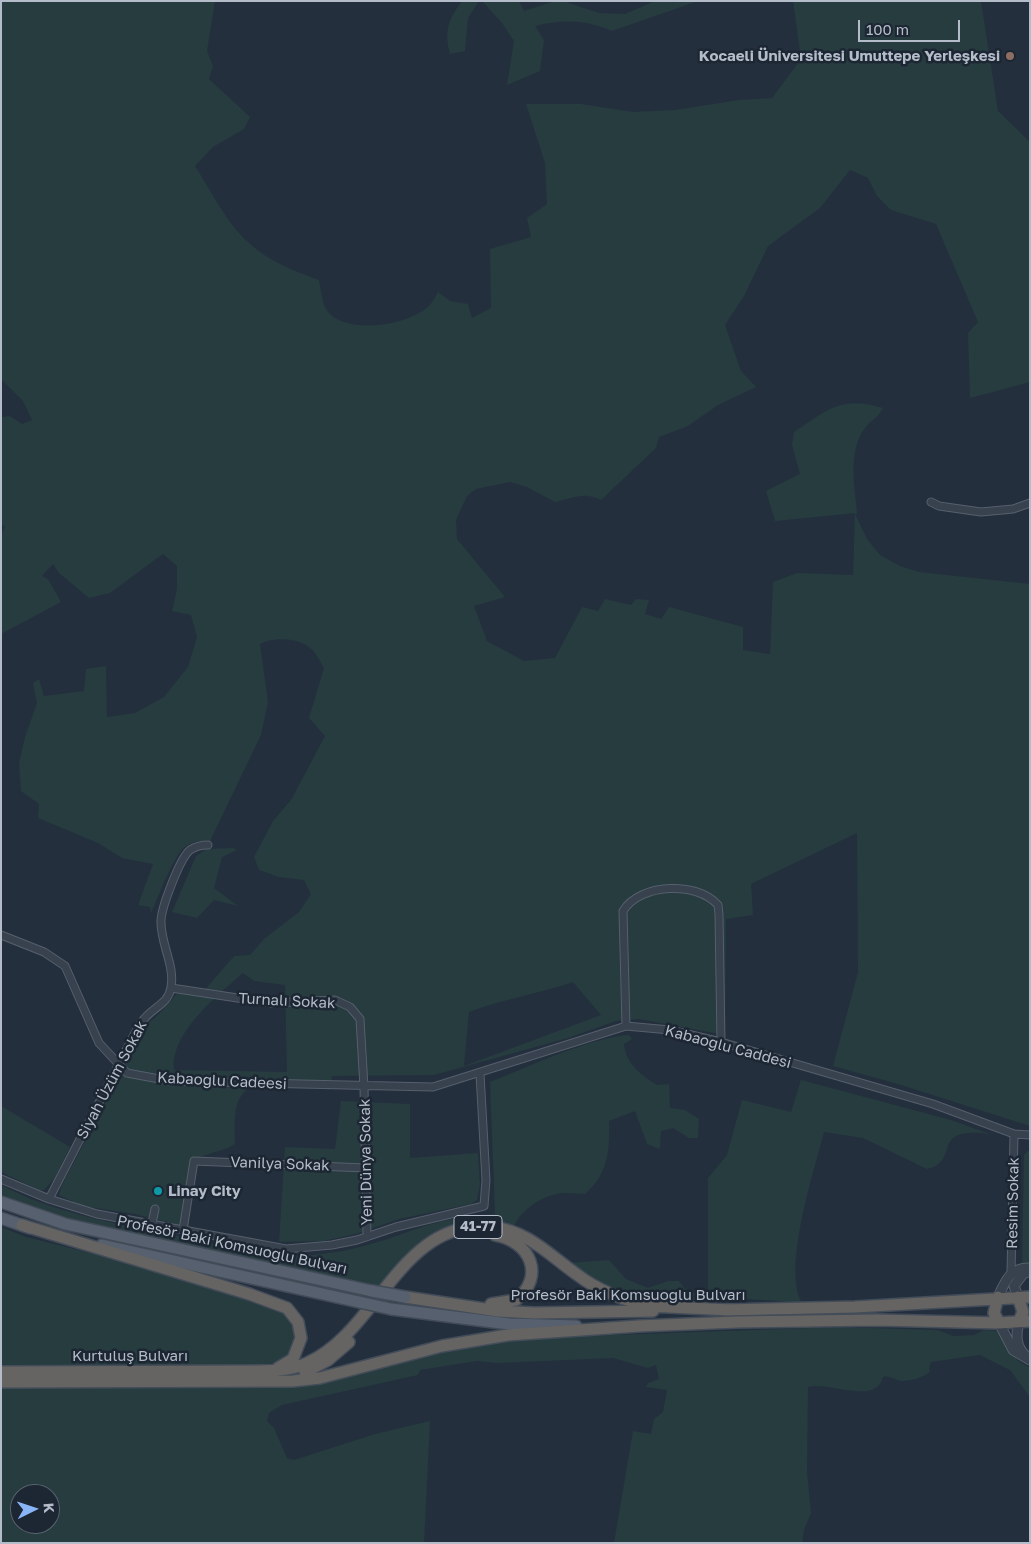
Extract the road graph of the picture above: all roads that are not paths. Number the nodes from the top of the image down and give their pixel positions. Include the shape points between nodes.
1 (931, 502) dead end
2 (1030, 503) edge
3 (208, 844) dead end
4 (1, 935) edge
5 (172, 988) junction
6 (626, 1026) junction
7 (720, 1042) junction
8 (119, 1064) junction
9 (480, 1074) junction
10 (364, 1087) junction
11 (1014, 1134) junction
12 (1030, 1136) edge
13 (366, 1168) junction
14 (1, 1178) edge
15 (49, 1199) junction
16 (1, 1202) edge
17 (155, 1209) dead end
18 (1, 1218) edge
19 (152, 1223) junction
20 (22, 1225) junction
21 (183, 1230) junction
22 (367, 1237) junction
23 (1030, 1269) edge
24 (1011, 1273) junction
25 (998, 1297) junction
26 (1018, 1297) junction
27 (1030, 1297) edge
28 (405, 1298) junction
29 (731, 1310) junction
30 (1024, 1321) edge
31 (999, 1323) junction
32 (639, 1326) junction
33 (1030, 1360) edge
34 (1, 1372) edge
35 (259, 1376) junction
36 (1, 1382) edge

1 - 2 street via 981,512 1013,509
3 - 5 street via 195,847 187,854 163,908 160,922
4 - 8 street, Kabaoğlu Cadeesi via 44,952 65,966 99,1043
5 - 8 street, Siyah Üzüm Sokak via 168,997 144,1018
5 - 10 street, Turnalı Sokak via 271,1003 335,1000 350,1007 360,1019
6 - 7 street, Kabaoğlu Caddesi via 663,1029
6 - 7 street via 623,911 637,898 657,890 702,893 718,905
6 - 9 street, Kabaoğlu Caddesi
7 - 11 street, Kabaoğlu Caddesi via 933,1104
8 - 10 street, Kabaoğlu Cadeesi via 128,1073 170,1081
8 - 15 street, Siyah Üzüm Sokak
9 - 10 street, Kabaoğlu Caddesi via 433,1086
9 - 22 street via 486,1180 484,1206
10 - 13 street, Yeni Dünya Sokak
11 - 12 street, Kabaoğlu Caddesi
11 - 24 street, Resim Sokak
13 - 21 street, Vanilya Sokak via 194,1160
13 - 22 street, Yeni Dünya Sokak
14 - 15 street
15 - 19 street via 97,1214
16 - 28 main road, Profesör Baki Komsuoğlu Bulvarı, bridge via 65,1224
17 - 19 street
18 - 20 main road, Profesör Baki Komsuoğlu Bulvarı
19 - 21 street
20 - 32 main road, Profesör Baki Komsuoğlu Bulvarı, bridge via 391,1309 509,1324
20 - 35 highway via 287,1308 300,1327 298,1350 293,1360
21 - 22 street via 286,1249 332,1245
23 - 24 street via 1017,1269
23 - 26 street via 1018,1279 1014,1291
24 - 25 street
25 - 26 highway, Profesör Baki Komsuoğlu Bulvarı
25 - 29 highway, Profesör Baki Komsuoğlu Bulvarı / 41-77 via 855,1307
25 - 31 highway via 994,1313
26 - 27 highway
26 - 30 highway
28 - 29 highway, Profesör Baki Komsuoğlu Bulvarı via 534,1313
28 - 35 highway via 496,1304 510,1302 521,1296 528,1286 532,1272 529,1258 519,1244 501,1236 474,1234 446,1242 419,1260 336,1355 303,1373
29 - 35 highway, 41-77 via 636,1303 589,1283 522,1234 490,1227 468,1228 436,1238 417,1252 347,1333 325,1353 293,1368
30 - 31 highway, Profesör Baki Komsuoğlu Bulvarı
30 - 33 street via 1017,1342 1019,1350
31 - 32 highway, Profesör Baki Komsuoğlu Bulvarı / 41-77 via 822,1321
31 - 33 street via 1013,1350
32 - 35 highway, 41-77 via 495,1336 442,1346 320,1378
34 - 35 highway, Kurtuluş Bulvarı / 41-77
35 - 36 highway, Kurtuluş Bulvarı / 41-77

